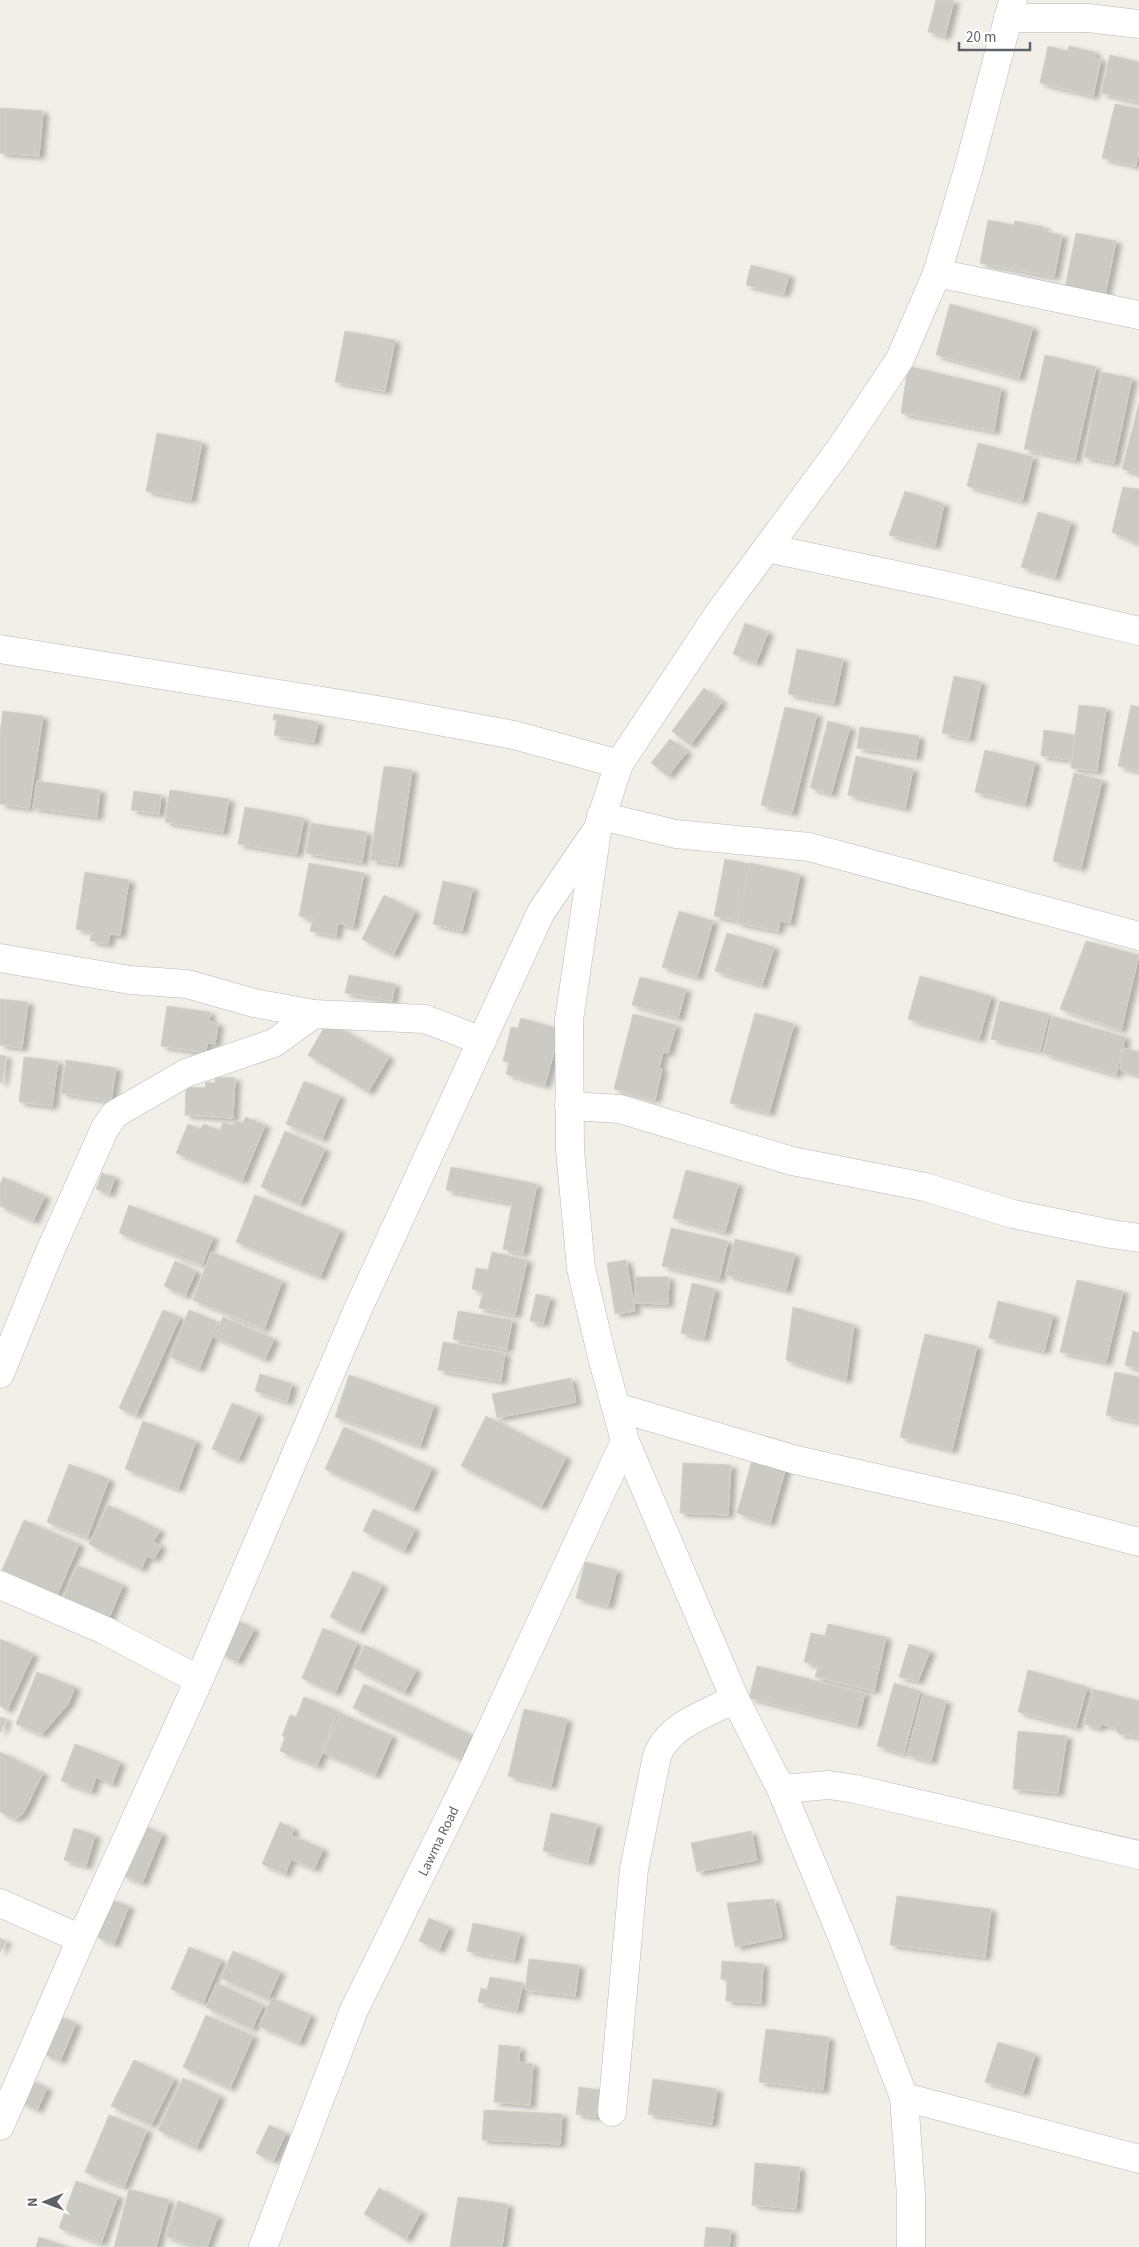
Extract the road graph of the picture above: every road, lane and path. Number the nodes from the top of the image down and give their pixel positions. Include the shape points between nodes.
1 (1011, 9) edge
2 (1139, 24) edge
3 (937, 273) junction
4 (1139, 315) edge
5 (767, 548) junction
6 (1139, 631) edge
7 (0, 649) edge
8 (619, 764) junction
9 (599, 823) junction
10 (541, 912) junction
11 (580, 932) junction
12 (1139, 936) edge
13 (0, 958) edge
14 (314, 1014) junction
15 (482, 1041) junction
16 (569, 1106) junction
17 (1139, 1238) edge
18 (0, 1374) edge
19 (616, 1407) junction
20 (625, 1441) junction
21 (1139, 1542) edge
22 (0, 1585) edge
23 (199, 1680) junction
24 (735, 1699) junction
25 (781, 1789) junction
26 (1139, 1855) edge
27 (0, 1903) edge
28 (81, 1939) junction
29 (904, 2097) junction
30 (612, 2112) dead end
31 (0, 2126) edge
32 (1139, 2159) edge
33 (263, 2247) edge
34 (911, 2247) edge

1 - 2 street
1 - 3 street
3 - 4 street
3 - 5 street via 900,359 861,420
5 - 6 street
5 - 8 street via 719,613
7 - 8 street via 384,711 504,734
8 - 9 street
9 - 10 street
9 - 11 street
9 - 12 street via 809,847
10 - 11 street
10 - 15 street
11 - 16 street via 569,1020
13 - 14 street via 130,980 187,984
14 - 15 street via 425,1019
14 - 18 street via 274,1043 186,1073 115,1114 105,1128 47,1258
15 - 23 street via 358,1309
16 - 17 street via 620,1109 792,1161 926,1187 1013,1214
16 - 19 street via 581,1268
19 - 20 street
19 - 21 street via 796,1460 1014,1509
20 - 24 street
20 - 33 street, Lawma Road via 472,1771 354,2010
22 - 23 street via 104,1630
23 - 28 street
24 - 25 street
24 - 30 street via 672,1733 660,1746 657,1756 634,1869
25 - 26 street via 829,1785 855,1788
25 - 29 street
27 - 28 street
28 - 31 street
29 - 32 street
29 - 34 street

